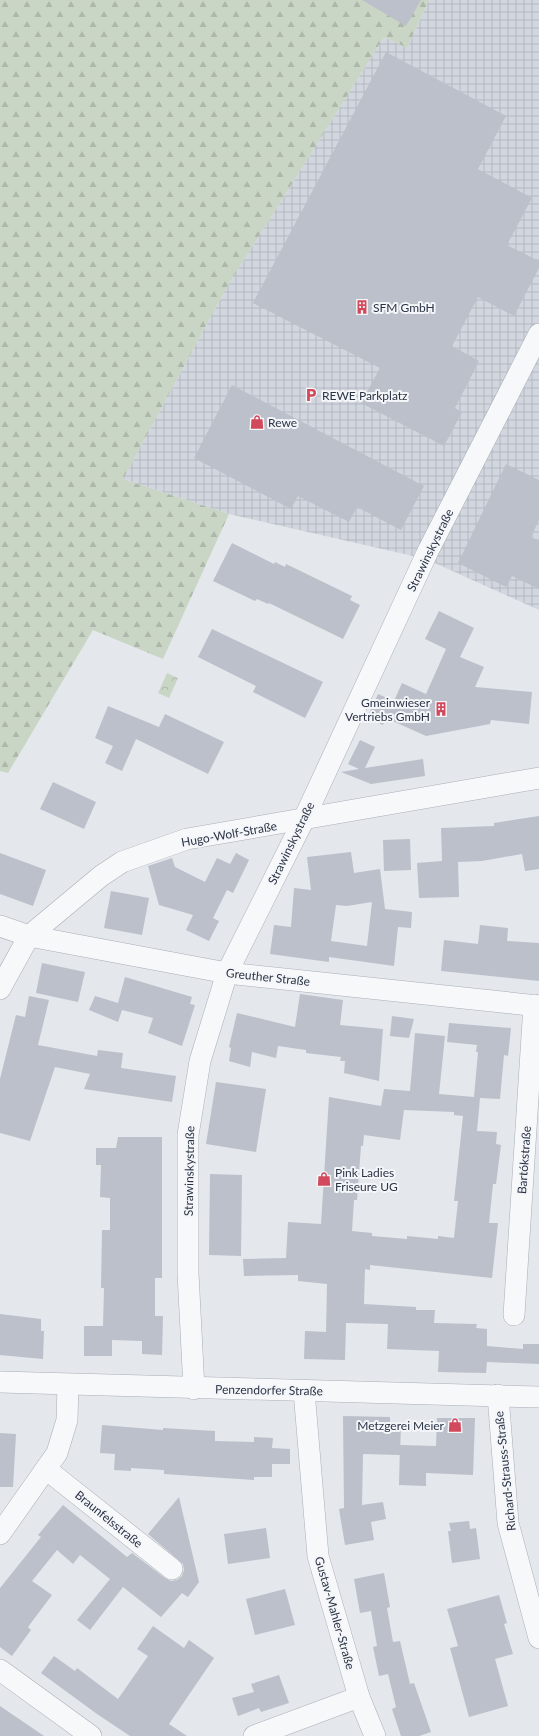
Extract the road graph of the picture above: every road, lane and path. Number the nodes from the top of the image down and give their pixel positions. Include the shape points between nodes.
1 (539, 334) edge
2 (539, 778) edge
3 (303, 820) junction
4 (0, 926) edge
5 (29, 936) junction
6 (227, 973) junction
7 (0, 989) edge
8 (537, 1006) edge
9 (514, 1315) dead end
10 (0, 1382) edge
11 (68, 1385) junction
12 (194, 1389) junction
13 (304, 1391) junction
14 (498, 1395) junction
15 (539, 1397) edge
16 (46, 1469) junction
17 (0, 1534) edge
18 (172, 1569) dead end
19 (539, 1638) edge
20 (0, 1670) edge
21 (360, 1697) junction
22 (91, 1736) edge
23 (254, 1736) edge
24 (375, 1736) edge

1 - 3 street, Strawinskystraße via 428,551
2 - 3 street, Hugo-Wolf-Straße
3 - 5 street, Hugo-Wolf-Straße via 187,840 122,862 101,876
3 - 6 street, Strawinskystraße
4 - 5 street, Greuther Straße
5 - 6 street, Greuther Straße
5 - 7 street, Hugo-Wolf-Straße
6 - 8 street, Greuther Straße
6 - 12 street, Strawinskystraße via 200,1061 188,1135 188,1273
8 - 9 street, Bartókstraße
10 - 11 street, Penzendorfer Straße
11 - 12 street, Penzendorfer Straße
11 - 16 street via 67,1420 57,1453
12 - 13 street, Penzendorfer Straße
13 - 14 street, Penzendorfer Straße
13 - 21 street, Gustav-Mahler-Straße via 318,1556
14 - 15 street, Penzendorfer Straße
14 - 19 street, Richard-Strauss-Straße via 508,1523
16 - 17 street
16 - 18 street, Braunfelsstraße
20 - 22 street
21 - 23 street
21 - 24 street, Gustav-Mahler-Straße

